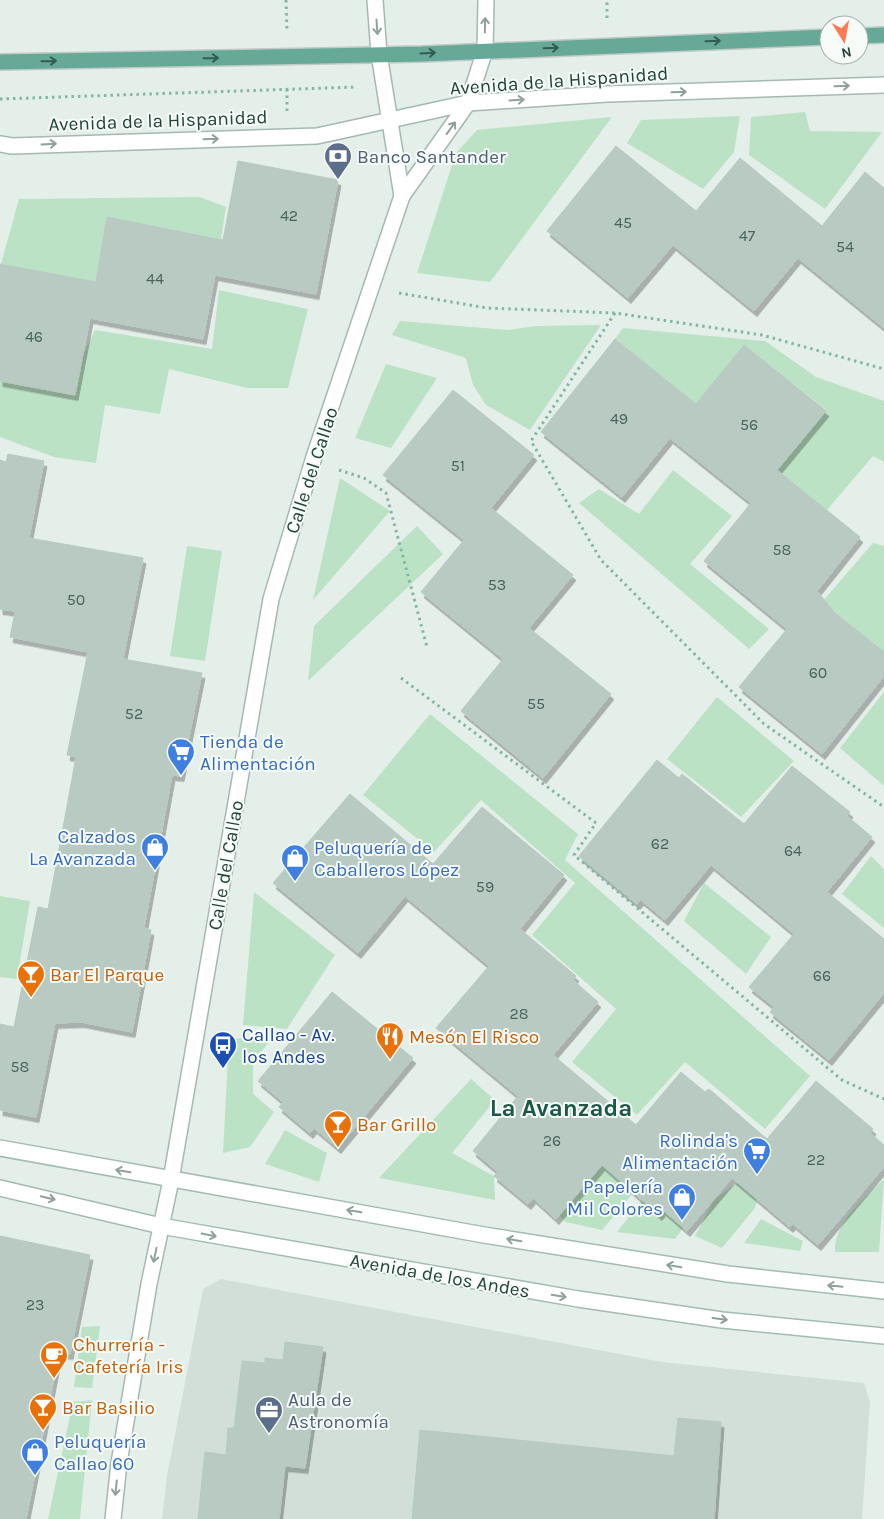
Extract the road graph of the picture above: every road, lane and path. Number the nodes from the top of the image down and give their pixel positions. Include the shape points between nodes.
1 (375, 0) edge
2 (486, 0) edge
3 (884, 35) edge
4 (869, 36) edge
5 (819, 37) edge
6 (485, 50) junction
7 (379, 54) junction
8 (0, 62) edge
9 (884, 85) edge
10 (468, 103) junction
11 (389, 118) junction
12 (0, 144) edge
13 (402, 196) junction
14 (371, 288) junction
15 (615, 313) junction
16 (884, 369) edge
17 (312, 464) junction
18 (427, 647) dead end
19 (401, 678) dead end
20 (884, 807) edge
21 (884, 1098) edge
22 (0, 1148) edge
23 (171, 1180) junction
24 (0, 1188) edge
25 (161, 1226) junction
26 (884, 1291) edge
27 (884, 1336) edge
28 (113, 1519) edge

1 -> 7 street, Calle del Callao
6 -> 2 street, Calle del Callao
3 - 4 main road
6 -> 5 main road, Avenida de la Hispanidad
7 -> 6 main road, Avenida de la Hispanidad
6 - 10 street, Calle del Callao
8 -> 7 main road, Avenida de la Hispanidad
7 - 11 street, Calle del Callao
10 -> 9 street, Avenida de la Hispanidad via 606,94
10 - 11 street, Avenida de la Hispanidad
13 -> 10 street, Calle del Callao
12 -> 11 street, Avenida de la Hispanidad via 317,136
11 - 13 street, Calle del Callao
13 - 14 street, Calle del Callao
14 - 15 path via 487,308
14 - 17 street, Calle del Callao
15 - 16 path via 762,335
15 - 20 path via 531,441 601,560 764,724
17 - 18 path via 364,478 386,493
17 - 23 street, Calle del Callao via 271,599
19 - 21 path via 596,824 574,855 842,1080
23 -> 22 street
23 - 25 street, Calle del Callao
26 -> 23 street via 718,1273
24 -> 25 street, Avenida de los Andes
25 -> 27 street, Avenida de los Andes via 578,1299 722,1320
25 -> 28 street, Calle del Callao via 121,1454

